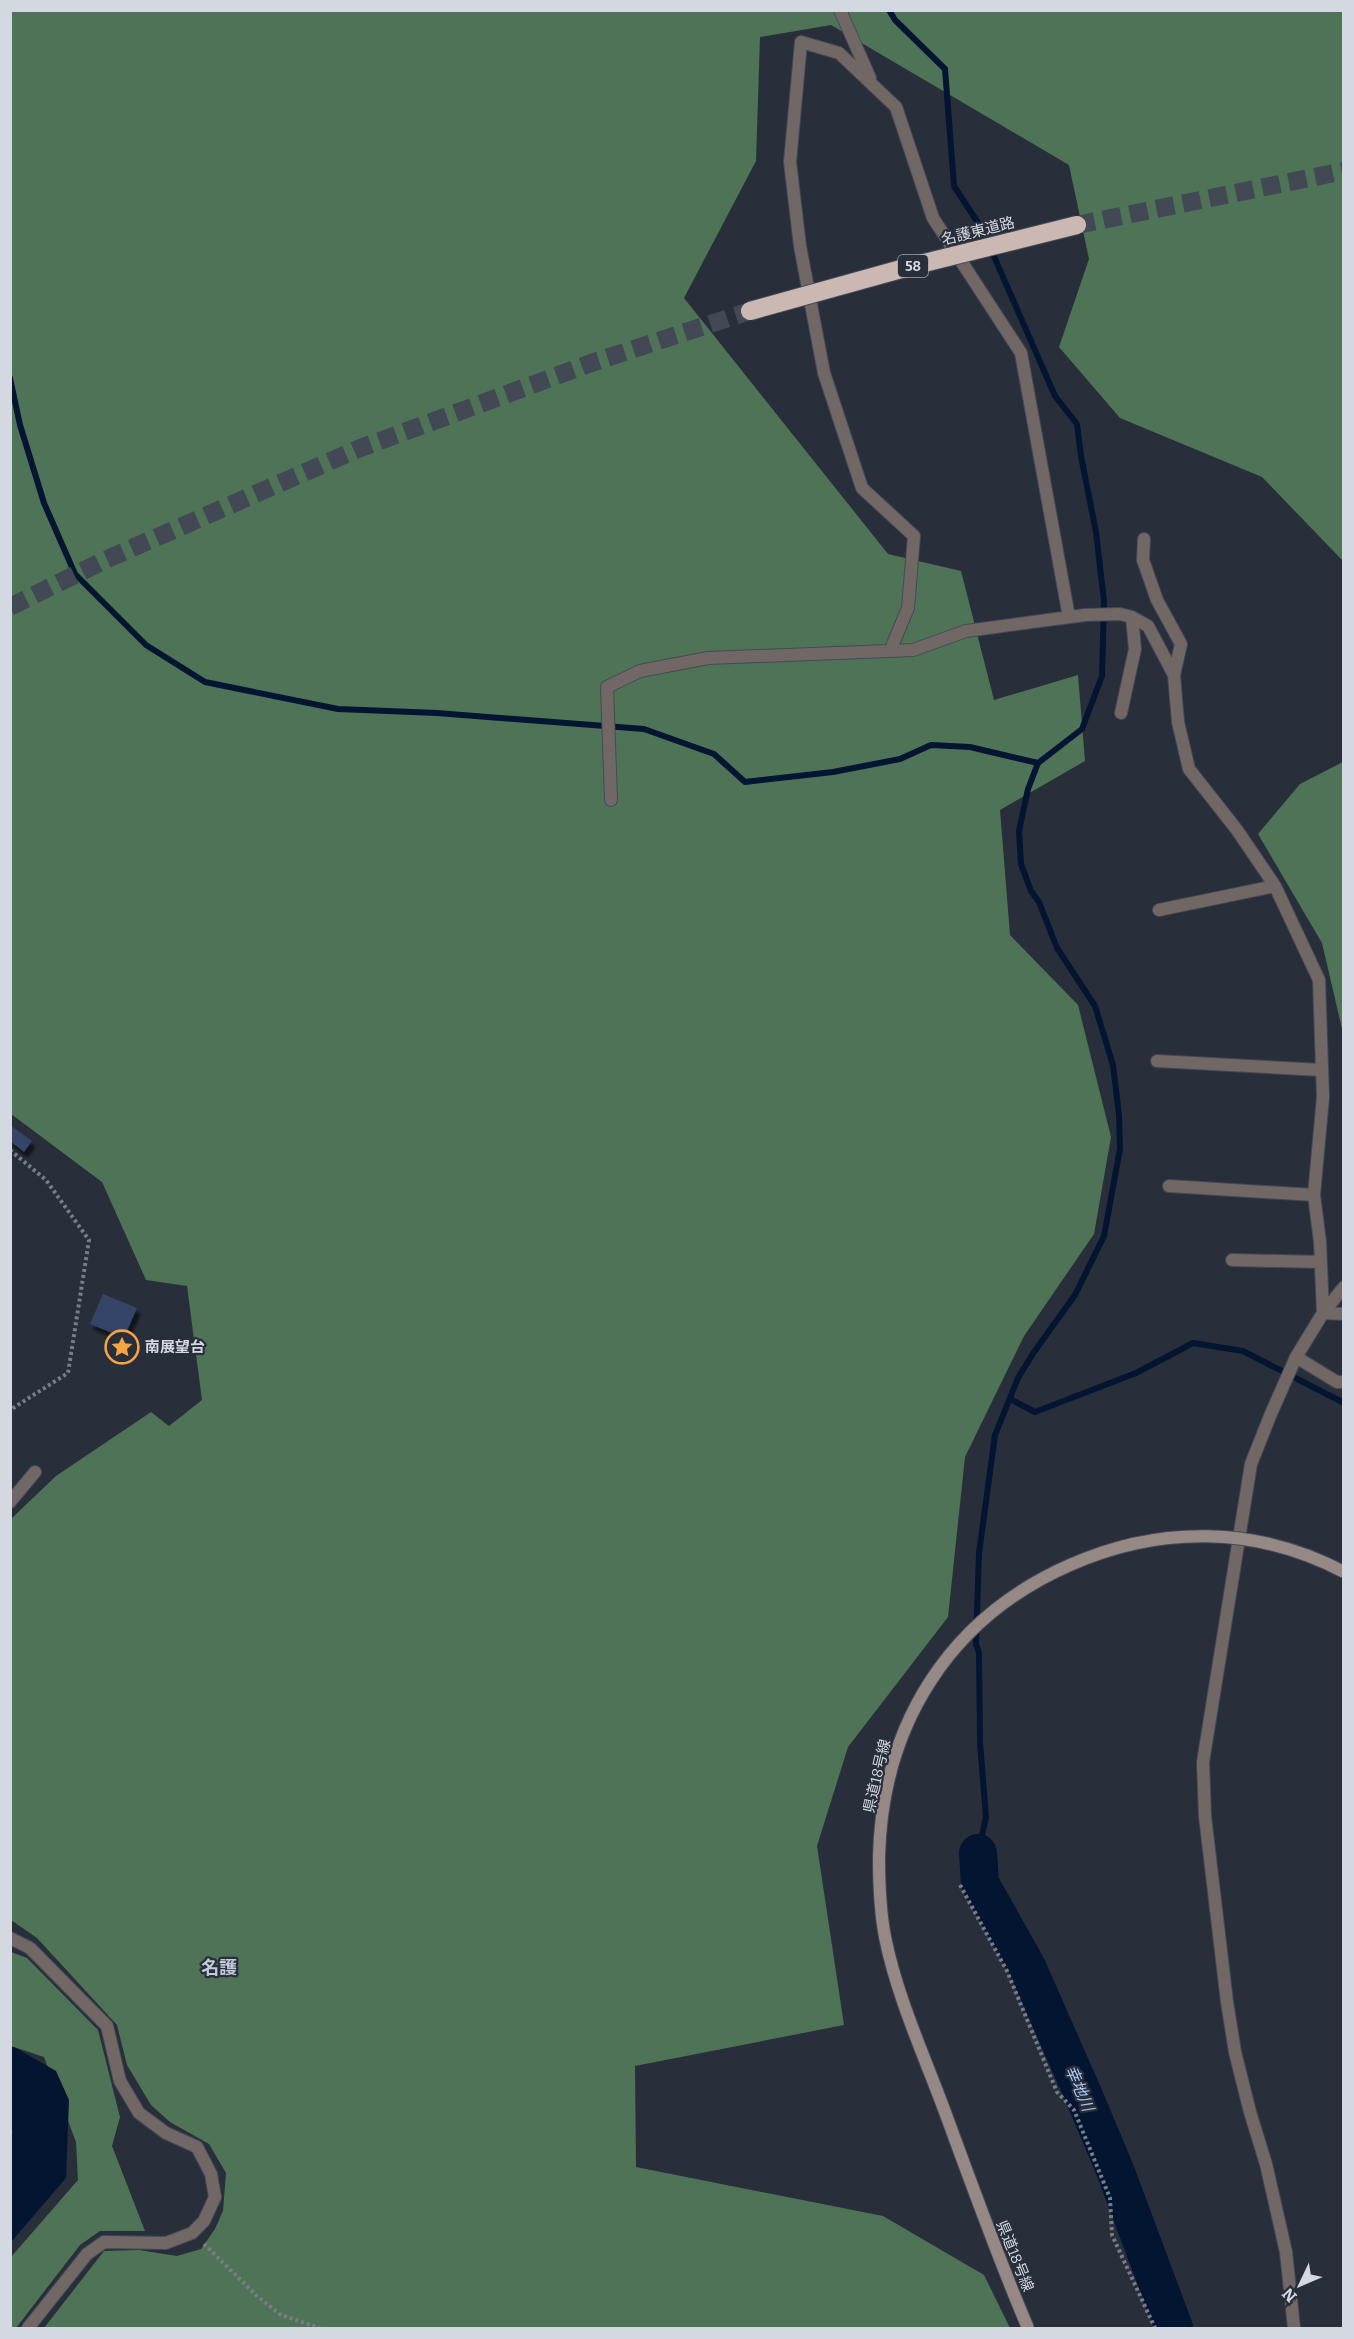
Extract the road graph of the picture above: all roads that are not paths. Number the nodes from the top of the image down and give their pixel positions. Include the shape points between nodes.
1 (840, 10) edge
2 (873, 84) junction
3 (1077, 225) tunnel mouth
4 (750, 311) tunnel mouth
5 (1144, 539) dead end
6 (1126, 615) junction
7 (1069, 617) junction
8 (890, 651) junction
9 (1174, 675) junction
10 (1121, 713) dead end
11 (611, 800) dead end
12 (1275, 886) junction
13 (1160, 910) dead end
14 (1157, 1061) dead end
15 (1322, 1070) junction
16 (1169, 1186) dead end
17 (1314, 1195) junction
18 (1232, 1260) dead end
19 (1320, 1262) junction
20 (1344, 1287) edge
21 (1323, 1313) junction
22 (1344, 1314) edge
23 (1295, 1360) junction
24 (1344, 1382) edge
25 (35, 1472) dead end
26 (10, 1502) edge
27 (1344, 1572) edge
28 (10, 1938) edge
29 (28, 2328) edge
30 (1029, 2328) edge
31 (1294, 2328) edge

1 - 2 street
2 - 7 street via 896,107 933,218 1021,353
2 - 8 street via 839,53 801,42 790,162 800,246 824,373 862,488 914,536 908,608
3 - 4 highway, 名護東道路 / 58, bridge
5 - 9 street via 1143,560 1157,600 1181,644
6 - 7 street
6 - 9 street via 1148,626
6 - 10 street via 1135,649
7 - 8 street via 966,631 913,650
8 - 11 street via 708,658 640,671 607,687
9 - 12 street via 1178,723 1189,769
12 - 13 street
12 - 15 street via 1319,980
14 - 15 street
15 - 17 street
16 - 17 street
17 - 19 street
18 - 19 street
19 - 21 street
20 - 21 street
21 - 22 street
21 - 23 street
23 - 24 street
23 - 31 street via 1251,1464 1203,1762 1205,1816 1235,2052 1286,2252
25 - 26 street
27 - 30 main road, 県道18号線, bridge via 1280,1545 1209,1536 1167,1537 1093,1555 1050,1573 986,1617 937,1670 902,1735 885,1795 880,1834 879,1876 885,1937 990,2234
28 - 29 street via 30,1948 107,2026 120,2081 139,2113 166,2133 197,2147 211,2174 215,2198 204,2221 192,2233 166,2243 104,2242 87,2254

